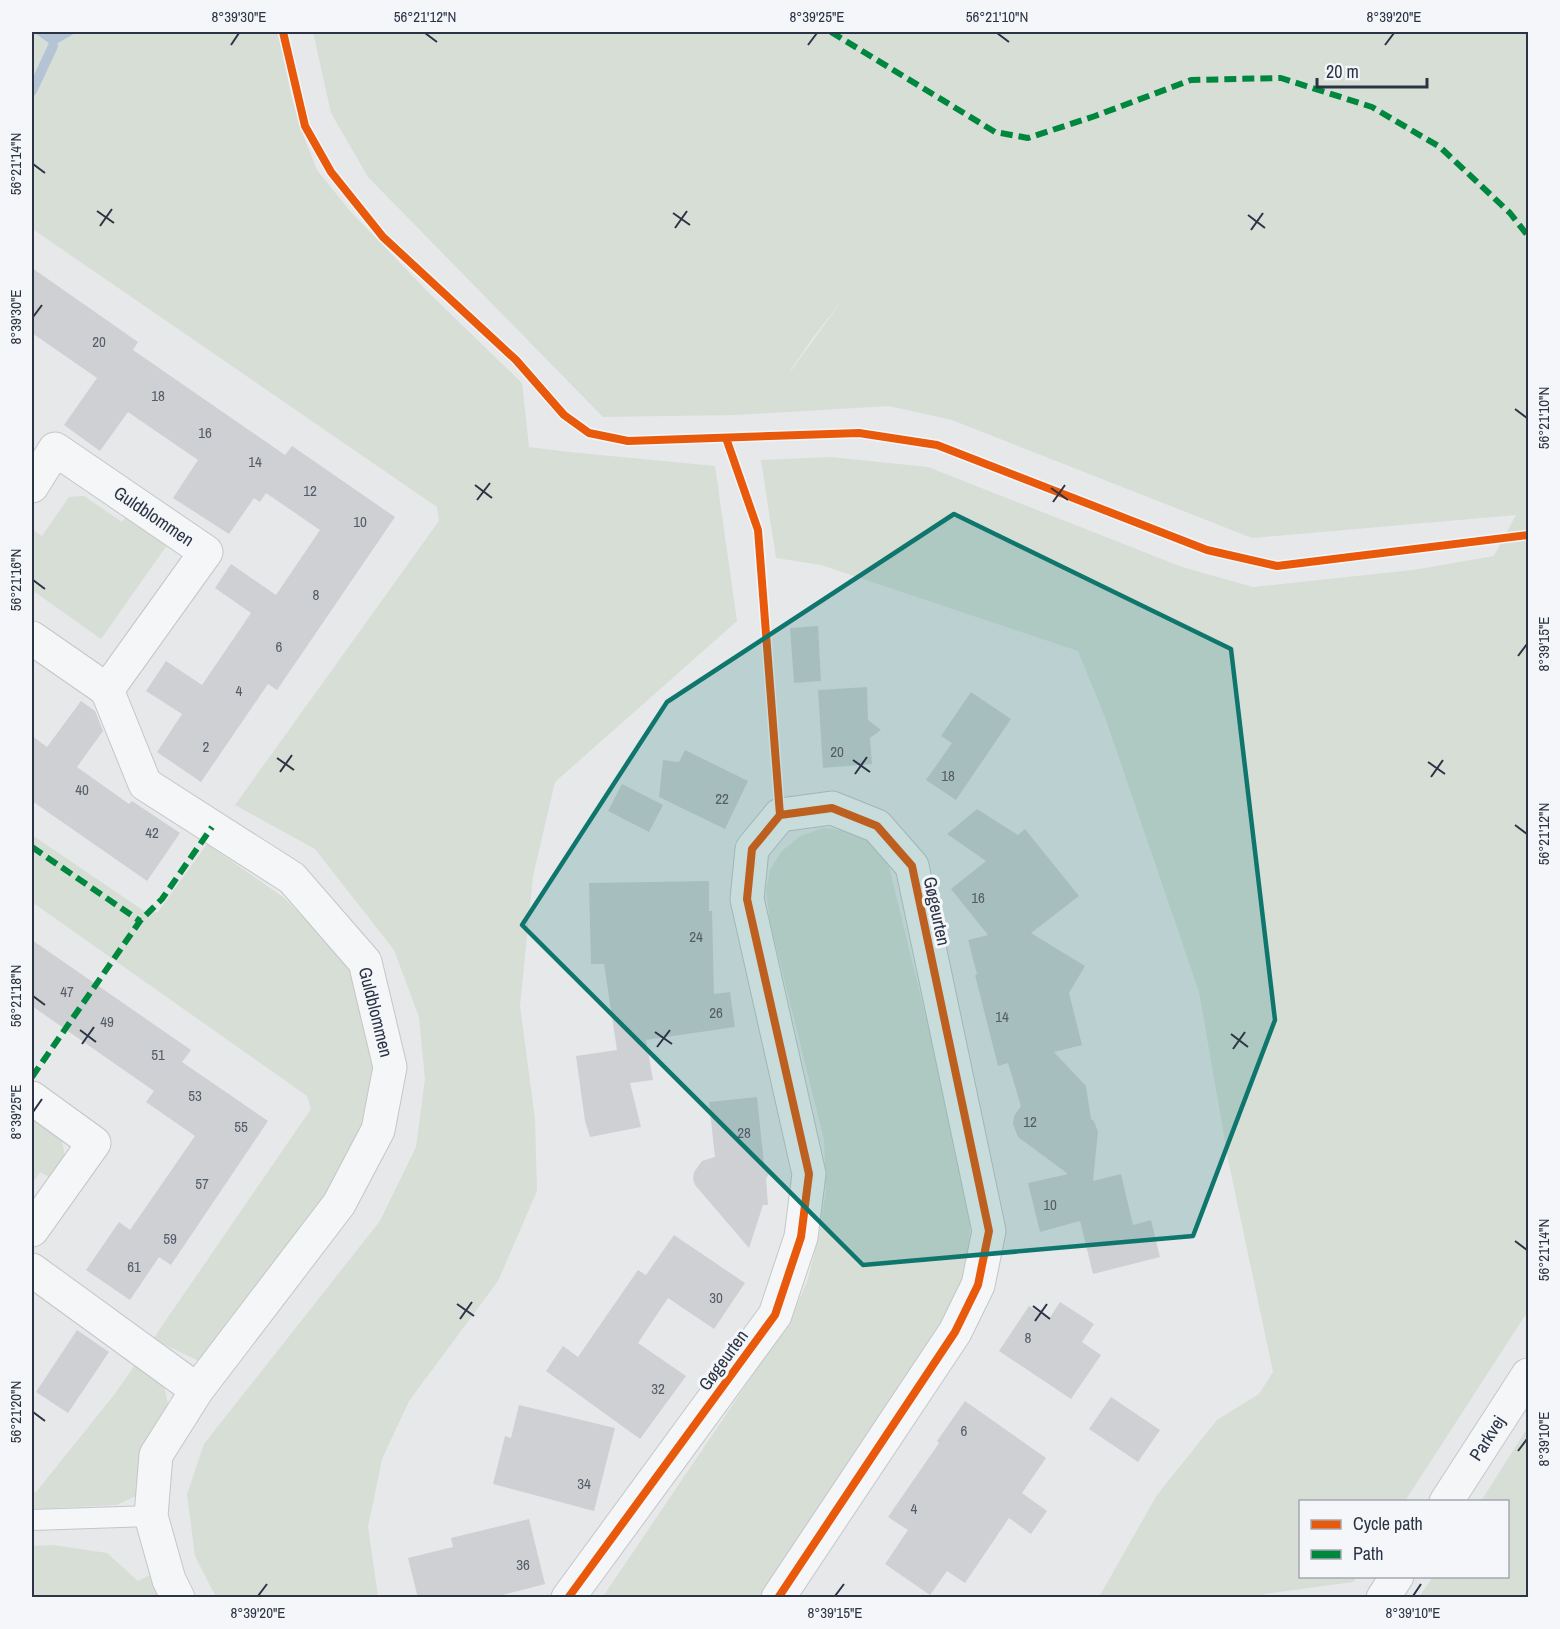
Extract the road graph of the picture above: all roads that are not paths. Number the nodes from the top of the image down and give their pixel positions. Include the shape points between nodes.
1 (32, 486) edge
2 (32, 638) edge
3 (107, 690) junction
4 (32, 1098) edge
5 (32, 1230) edge
6 (32, 1270) edge
7 (1528, 1375) edge
8 (197, 1390) junction
9 (1447, 1500) edge
10 (151, 1516) junction
11 (32, 1520) edge
12 (1396, 1578) edge
13 (178, 1598) edge
14 (568, 1598) edge
15 (778, 1598) edge
16 (1383, 1598) edge

1 - 3 street, Guldblommen via 55,449 207,552
2 - 3 street
3 - 8 street, Guldblommen via 145,784 292,878 365,962 390,1067 378,1130 339,1204
4 - 5 street via 94,1143
6 - 8 street
7 - 9 street, Parkvej
8 - 10 street, Guldblommen via 156,1455
10 - 11 lane
10 - 13 street, Guldblommen
12 - 16 street
14 - 15 street, Gøgeurten via 775,1315 801,1237 809,1174 747,899 752,849 780,815 832,808 877,826 912,867 989,1231 978,1285 956,1332

